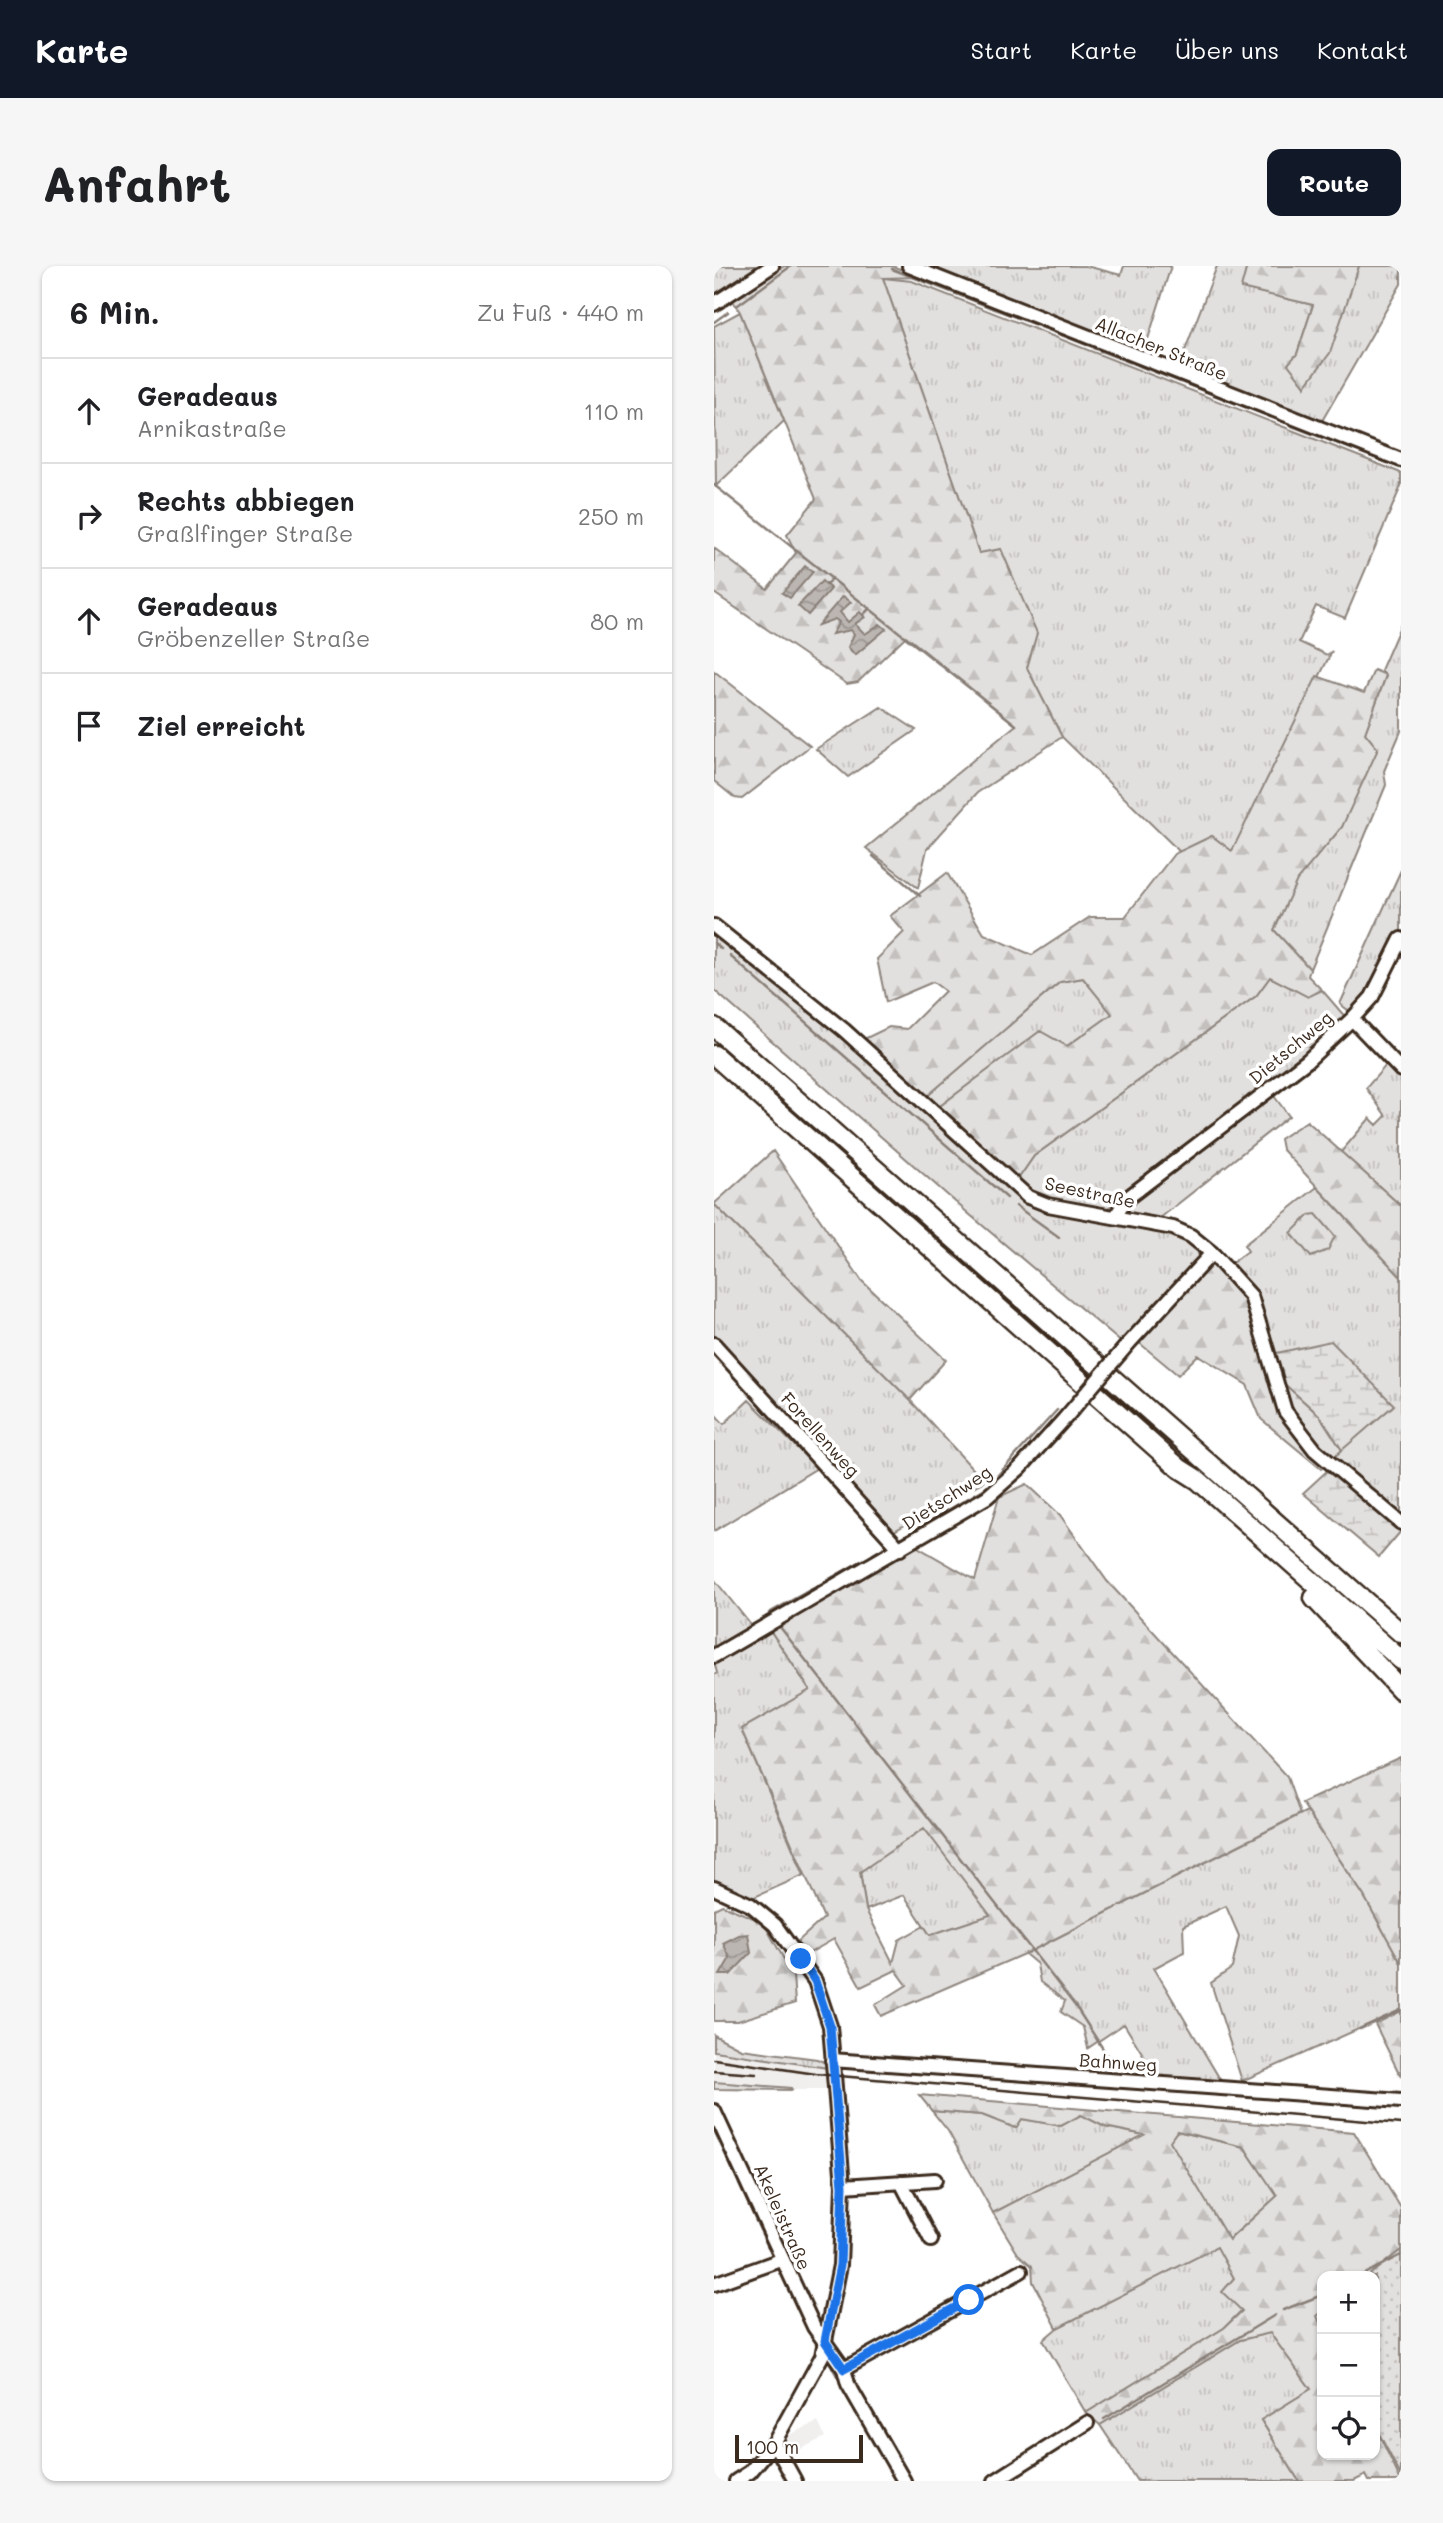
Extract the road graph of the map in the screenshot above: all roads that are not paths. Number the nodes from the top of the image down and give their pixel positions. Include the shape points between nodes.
1 (772, 266) edge
2 (909, 266) edge
3 (714, 304) edge
4 (1401, 460) edge
5 (714, 926) edge
6 (1401, 939) edge
7 (1352, 1019) junction
8 (714, 1027) edge
9 (714, 1055) edge
10 (1401, 1070) edge
11 (1116, 1216) junction
12 (1212, 1253) junction
13 (714, 1344) edge
14 (1179, 1468) junction
15 (1401, 1523) edge
16 (900, 1549) junction
17 (1401, 1633) edge
18 (714, 1656) edge
19 (1401, 1660) edge
20 (1401, 1690) edge
21 (714, 1888) edge
22 (832, 2060) junction
23 (1401, 2101) edge
24 (714, 2111) edge
25 (718, 2132) edge
26 (935, 2180) dead end
27 (901, 2182) junction
28 (843, 2186) junction
29 (931, 2240) dead end
30 (782, 2260) junction
31 (1021, 2271) dead end
32 (714, 2284) edge
33 (825, 2341) junction
34 (844, 2369) junction
35 (1087, 2423) dead end
36 (774, 2443) junction
37 (736, 2481) edge
38 (795, 2481) edge
39 (904, 2481) edge
40 (995, 2481) edge

1 - 3 street
2 - 4 street, Allacher Straße
5 - 11 street, Seestraße via 844,1030 1028,1197 1048,1205
6 - 7 street, Dietschweg via 1372,997
7 - 10 street
7 - 11 street, Dietschweg via 1307,1061 1126,1199
8 - 17 highway
9 - 14 highway
11 - 12 street, Seestraße via 1173,1228
12 - 15 street, Seestraße via 1251,1296 1285,1410 1315,1450
12 - 16 street, Dietschweg, bridge via 1020,1468 987,1497
13 - 16 street, Forellenweg
14 - 19 highway
14 - 20 highway via 1192,1487 1327,1610
16 - 18 street, Dietschweg
21 - 22 street via 751,1905 775,1925 801,1959 815,1981 830,2026
22 - 23 street, Bahnweg
22 - 28 street
24 - 25 street, Akeleistraße
25 - 30 street, Akeleistraße
26 - 27 street
27 - 28 street
27 - 29 street
28 - 33 street via 840,2265
30 - 32 street
30 - 33 street, Akeleistraße
31 - 34 street
33 - 34 street, Akeleistraße
33 - 36 street via 803,2396
34 - 39 street, Akeleistraße via 848,2385
35 - 40 street
36 - 37 street via 750,2472
36 - 38 street

